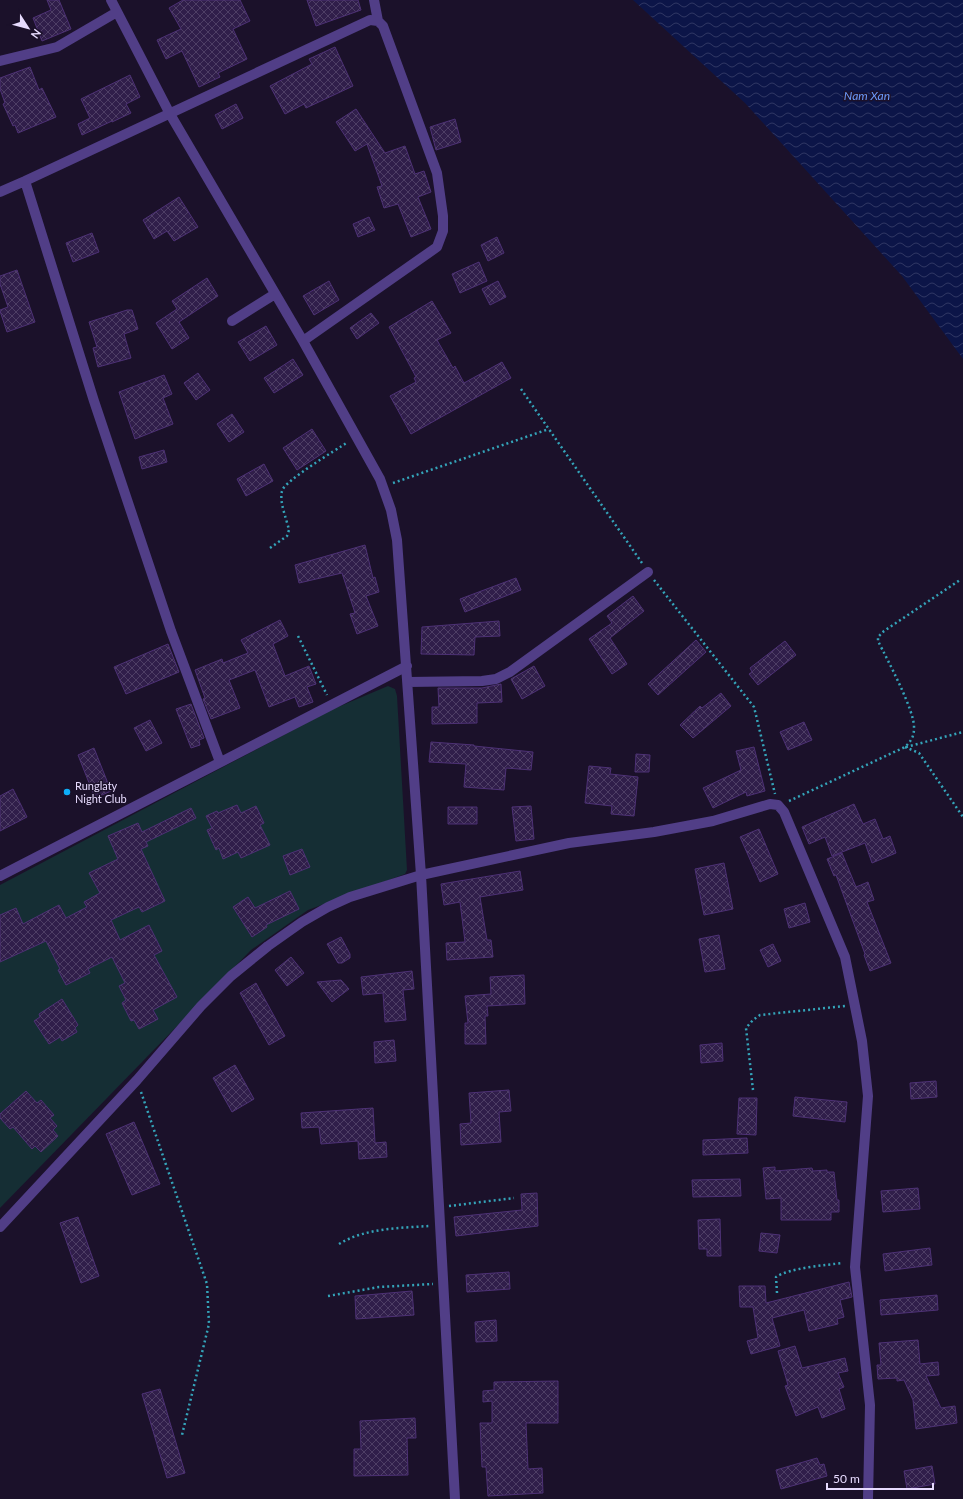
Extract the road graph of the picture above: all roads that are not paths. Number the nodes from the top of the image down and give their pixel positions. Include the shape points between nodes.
1 (111, 0) edge
2 (374, 0) edge
3 (117, 12) junction
4 (378, 21) junction
5 (0, 61) edge
6 (170, 114) junction
7 (25, 181) junction
8 (0, 192) edge
9 (276, 294) junction
10 (232, 322) dead end
11 (303, 341) junction
12 (648, 572) road end
13 (407, 666) junction
14 (408, 682) junction
15 (220, 762) junction
16 (421, 875) junction
17 (0, 876) edge
18 (0, 1227) edge
19 (454, 1499) edge
20 (868, 1499) edge

1 - 3 street
2 - 4 street
3 - 5 street via 57,47
3 - 6 street
4 - 6 street via 370,20
4 - 11 street via 383,26 437,173 443,231 437,247
6 - 7 street
6 - 9 street
7 - 8 street
7 - 15 street via 94,401 166,616
9 - 10 street
9 - 11 street
11 - 13 street via 380,479 392,510 397,540
12 - 14 street via 510,672 496,679
13 - 14 street
13 - 15 street
14 - 16 street
15 - 17 street
16 - 18 street via 350,897 328,907 268,946 232,976 201,1006 137,1080
16 - 19 street
16 - 20 street via 569,843 713,821 770,804 778,805 784,812 845,957 862,1041 868,1096 856,1261 870,1405

